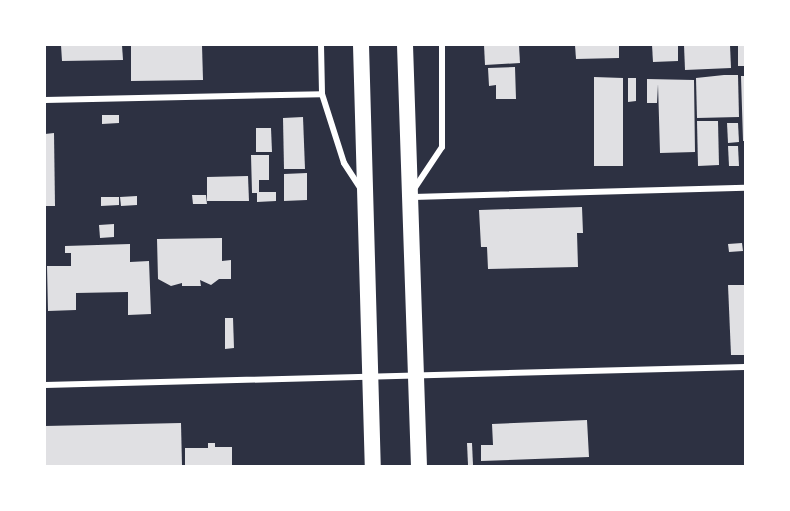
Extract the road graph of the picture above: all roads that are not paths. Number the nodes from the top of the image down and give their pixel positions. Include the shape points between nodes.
1 (321, 45) edge
2 (361, 45) edge
3 (405, 45) edge
4 (442, 45) edge
5 (322, 94) junction
6 (45, 99) edge
7 (745, 188) edge
8 (366, 196) junction
9 (409, 197) junction
10 (745, 367) edge
11 (415, 375) junction
12 (370, 378) junction
13 (45, 385) edge
14 (373, 466) edge
15 (419, 466) edge

1 - 5 street
2 - 8 highway
3 - 9 highway
4 - 9 street via 442,147
5 - 6 street
5 - 8 street via 344,163
7 - 9 street
8 - 12 highway
9 - 11 highway
10 - 11 street
11 - 12 street
11 - 15 highway
12 - 13 street
12 - 14 highway

